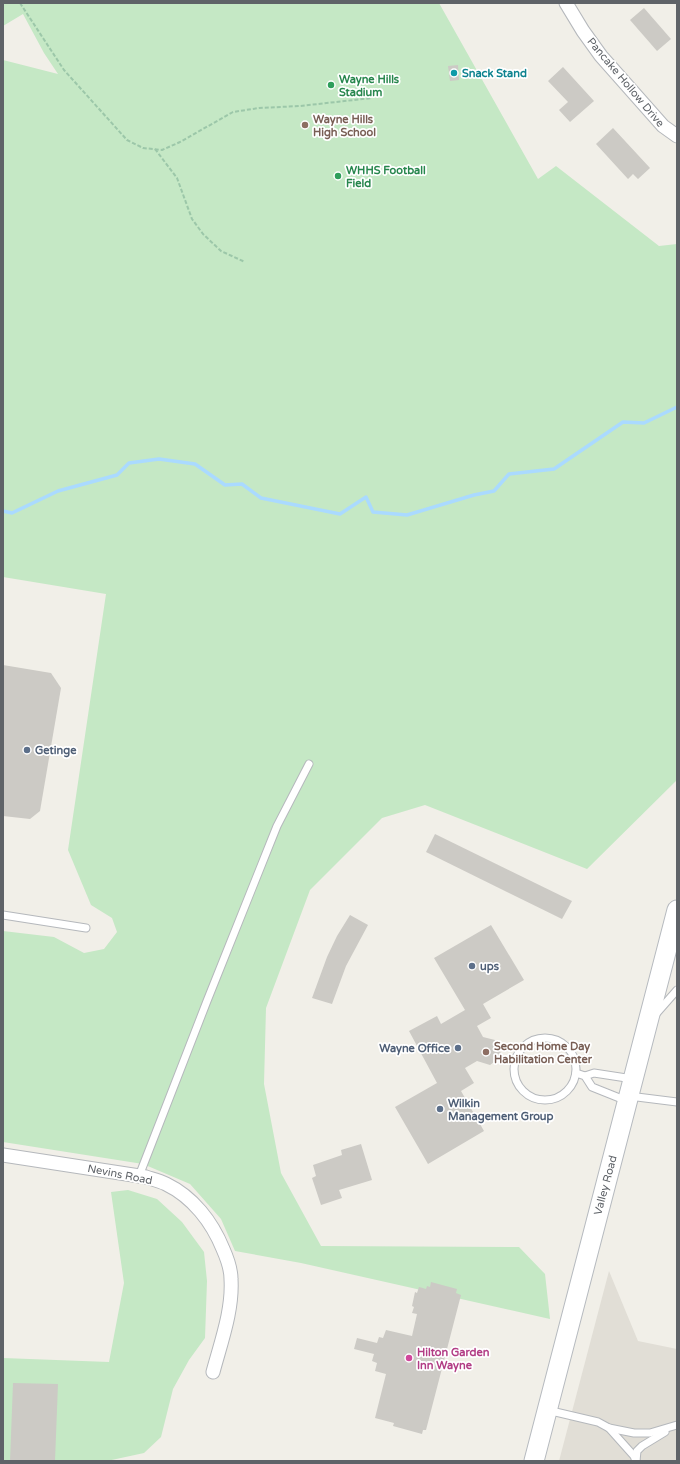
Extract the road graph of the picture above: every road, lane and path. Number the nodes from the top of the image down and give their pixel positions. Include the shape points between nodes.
1 (20, 3) edge
2 (566, 3) edge
3 (372, 98) dead end
4 (677, 136) edge
5 (155, 149) junction
6 (246, 262) dead end
7 (309, 764) dead end
8 (677, 910) edge
9 (3, 915) edge
10 (86, 928) dead end
11 (671, 945) edge
12 (677, 990) edge
13 (647, 1024) junction
14 (576, 1073) junction
15 (585, 1076) junction
16 (630, 1092) junction
17 (677, 1102) edge
18 (3, 1155) edge
19 (139, 1176) junction
20 (213, 1372) dead end
21 (547, 1410) junction
22 (674, 1426) edge
23 (609, 1428) junction
24 (534, 1461) edge
25 (636, 1461) edge

1 - 5 path via 64,70 127,140 143,148
2 - 4 street, Pancake Hollow Drive via 601,56 663,126
3 - 5 path via 233,112 180,142 162,150
5 - 6 path via 177,178 192,219 203,234 221,251
7 - 19 lane via 277,826
8 - 11 main road, Valley Road
9 - 10 lane
11 - 13 main road, Valley Road
12 - 13 lane
13 - 16 main road, Valley Road
14 - 14 lane via 575,1060 569,1050 551,1039 535,1041 523,1048 516,1057 513,1067 520,1088 534,1098 541,1099 553,1099 565,1093
14 - 15 lane
15 - 16 lane via 594,1073
15 - 16 lane via 592,1087
16 - 17 lane
16 - 21 main road, Valley Road
18 - 19 street, Nevins Road
19 - 20 street, Nevins Road via 166,1184 188,1198 205,1215 226,1256 231,1278 229,1308
21 - 23 lane via 598,1422
21 - 24 main road, Valley Road
22 - 23 lane via 650,1433 634,1434
22 - 25 lane via 642,1446 637,1451
23 - 25 lane

